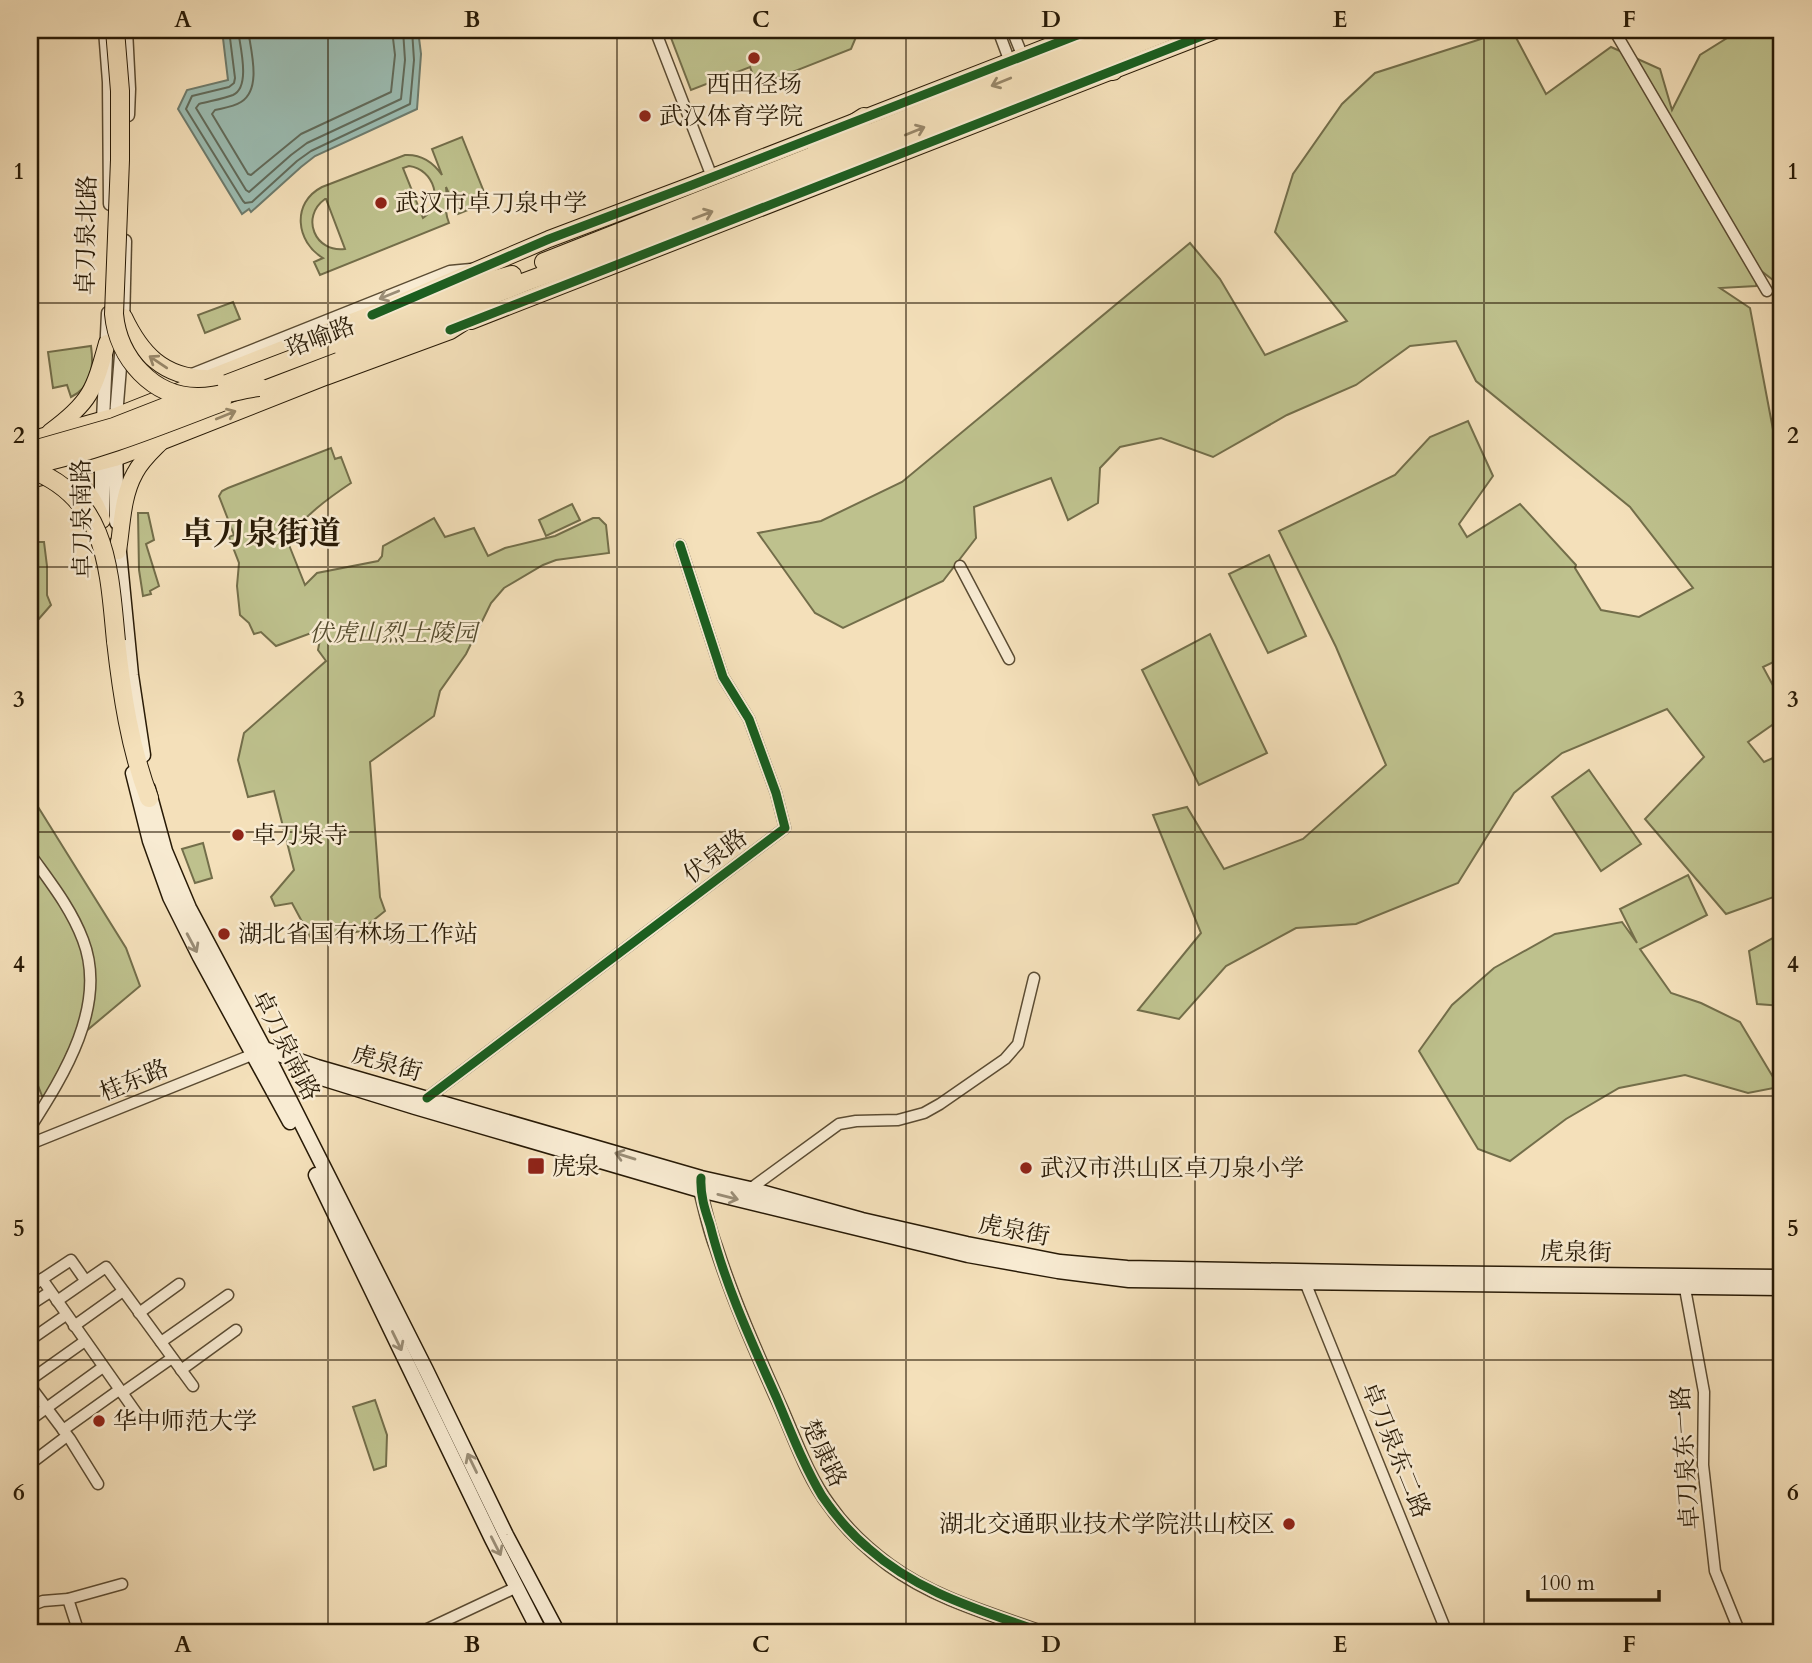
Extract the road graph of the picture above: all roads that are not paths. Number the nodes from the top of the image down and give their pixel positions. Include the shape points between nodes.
1 (105, 30) edge
2 (115, 30) edge
3 (126, 30) edge
4 (655, 30) edge
5 (998, 30) edge
6 (1012, 30) edge
7 (1090, 30) edge
8 (1133, 30) edge
9 (1171, 30) edge
10 (1217, 30) edge
11 (1614, 30) edge
12 (1016, 59) junction
13 (1059, 66) junction
14 (1113, 71) junction
15 (864, 117) junction
16 (779, 170) junction
17 (712, 177) junction
18 (477, 270) junction
19 (518, 279) junction
20 (1767, 291) dead end
21 (372, 315) junction
22 (124, 317) junction
23 (450, 330) junction
24 (107, 343) junction
25 (212, 378) joint
26 (186, 382) junction
27 (259, 387) junction
28 (110, 418) junction
29 (193, 428) junction
30 (36, 438) edge
31 (109, 439) joint
32 (163, 440) junction
33 (30, 451) edge
34 (108, 460) junction
35 (30, 467) edge
36 (50, 475) junction
37 (30, 480) edge
38 (102, 520) junction
39 (680, 545) dead end
40 (118, 551) junction
41 (960, 566) dead end
42 (1009, 659) dead end
43 (149, 798) junction
44 (30, 854) edge
45 (1034, 978) dead end
46 (262, 1055) junction
47 (310, 1074) junction
48 (284, 1089) junction
49 (427, 1098) junction
50 (30, 1128) edge
51 (30, 1144) edge
52 (701, 1184) junction
53 (750, 1189) junction
54 (1782, 1277) edge
55 (42, 1279) junction
56 (85, 1280) junction
57 (1686, 1281) junction
58 (1305, 1282) junction
59 (179, 1284) dead end
60 (30, 1287) edge
61 (1782, 1287) edge
62 (124, 1290) junction
63 (228, 1295) dead end
64 (53, 1297) junction
65 (30, 1305) edge
66 (139, 1312) junction
67 (66, 1315) junction
68 (74, 1326) junction
69 (236, 1330) dead end
70 (30, 1340) edge
71 (85, 1341) junction
72 (161, 1342) junction
73 (172, 1358) junction
74 (103, 1367) junction
75 (181, 1370) junction
76 (30, 1380) edge
77 (30, 1386) edge
78 (193, 1386) dead end
79 (120, 1391) junction
80 (46, 1408) junction
81 (137, 1414) dead end
82 (30, 1420) edge
83 (65, 1433) junction
84 (30, 1464) edge
85 (98, 1484) dead end
86 (122, 1584) dead end
87 (517, 1587) junction
88 (68, 1599) junction
89 (30, 1606) edge
90 (79, 1633) edge
91 (387, 1633) edge
92 (398, 1633) edge
93 (419, 1633) edge
94 (540, 1633) edge
95 (558, 1633) edge
96 (1044, 1633) edge
97 (1447, 1633) edge
98 (1740, 1633) edge

1 - 24 street, 卓刀泉北路 via 110,206
2 - 27 highway, bridge via 120,160 114,314 121,342 147,379 185,397
3 - 22 street, 卓刀泉北路
4 - 17 street
5 - 12 street
6 - 12 street
7 - 12 main road
8 - 13 highway, 珞喻路
9 - 13 highway, 珞喻路
10 - 14 main road
11 - 20 street
12 - 13 highway
12 - 15 main road
13 - 14 highway
13 -> 16 highway, 珞喻路
19 -> 13 highway, 珞喻路 via 708,214
14 - 23 main road
15 - 16 highway
15 - 17 main road
16 - 19 highway, 珞喻路
17 - 18 main road
18 - 21 main road
18 -> 26 street via 450,271
19 - 21 highway
19 - 23 highway
19 - 27 highway, 珞喻路 via 457,309
19 - 33 highway, 珞喻路, bridge via 114,427
21 - 25 highway
26 -> 22 main road via 149,356
22 - 28 street, 卓刀泉北路
29 -> 23 highway
24 - 28 street, 卓刀泉北路
24 - 30 main road via 88,397
25 - 26 main road
26 - 28 main road
26 - 29 main road via 178,411
27 - 35 highway, 珞喻路, bridge via 128,438
28 - 30 main road
28 - 31 main road, 卓刀泉北路
29 - 32 highway
31 - 34 main road, 卓刀泉南路
32 - 34 main road
32 - 40 main road via 140,464 131,482
34 - 36 main road
34 - 38 main road, 卓刀泉南路
34 - 40 main road, 卓刀泉南路
35 - 43 highway, bridge via 68,492 97,532 108,565 131,736
36 - 37 main road
36 - 38 main road via 79,484 92,497
38 -> 46 main road, 卓刀泉南路 via 118,701 147,832 187,933
39 - 49 street, 伏泉路 via 723,677 749,719 785,828
40 - 43 main road, 卓刀泉南路
41 - 42 street
43 - 46 main road, 卓刀泉南路 via 189,908
44 - 50 street via 78,927 89,962 89,987 77,1045
45 - 53 street via 1018,1044 1004,1059 924,1112 898,1120 839,1124
46 - 47 main road, 虎泉街
46 - 48 main road, 卓刀泉南路
46 - 49 main road, 虎泉街
46 - 51 street, 桂东路
46 -> 87 main road, 卓刀泉南路
47 - 48 main road
47 - 52 main road, 虎泉街
95 -> 48 main road, 卓刀泉南路
52 -> 49 main road, 虎泉街
52 - 53 main road, 虎泉街
52 -> 58 main road, 虎泉街 via 968,1255 1058,1271 1129,1280
52 - 96 street, 楚康路 via 714,1244 746,1329 828,1504 869,1549 917,1583
53 - 57 main road, 虎泉街 via 862,1220 1060,1262
54 - 57 main road, 虎泉街
55 - 56 street via 71,1260
55 - 60 street
55 - 64 street
56 - 62 street via 106,1267
56 - 64 street
57 - 58 main road, 虎泉街
57 - 61 main road, 虎泉街
57 - 98 street, 卓刀泉东一路 via 1704,1392 1703,1465 1715,1571
58 - 97 street, 卓刀泉东二路
59 - 66 street
62 - 66 street
62 - 68 street
63 - 72 street
64 - 65 street
64 - 67 street
66 - 72 street
67 - 68 street
67 - 70 street
68 - 71 street
69 - 75 street
71 - 74 street
71 - 76 street
72 - 73 street
73 - 75 street
73 - 79 street
74 - 79 street
74 - 80 street
75 - 78 street
77 - 80 street
79 - 81 street
79 - 83 street
80 - 82 street
80 - 83 street
83 - 84 street
83 - 85 street
86 - 88 street
87 - 93 street
87 - 94 main road, 卓刀泉南路
88 - 89 street
88 - 90 street
91 - 92 street

